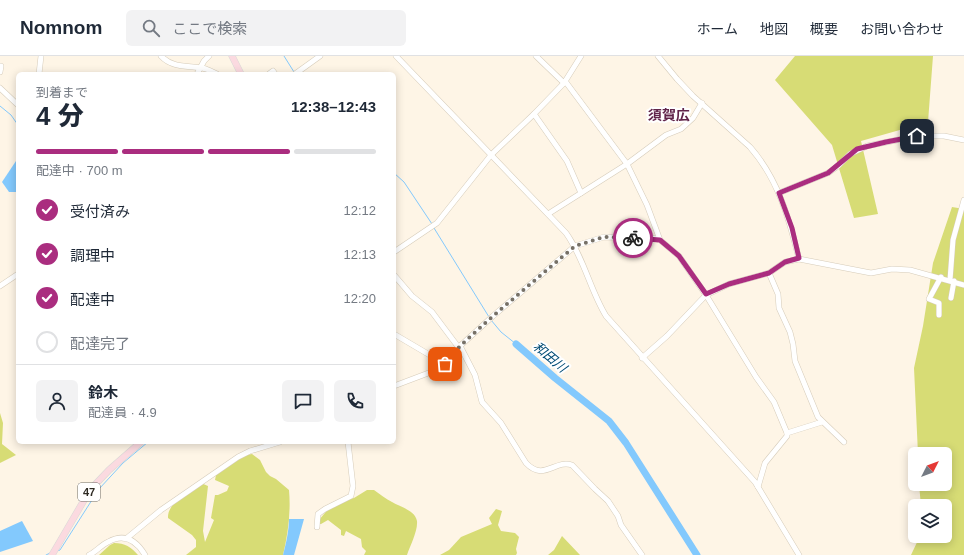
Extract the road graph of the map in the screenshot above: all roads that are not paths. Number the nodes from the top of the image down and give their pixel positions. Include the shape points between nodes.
1 (42, 56) edge
2 (162, 56) edge
3 (209, 56) edge
4 (232, 56) edge
5 (320, 56) edge
6 (396, 56) edge
7 (536, 56) edge
8 (581, 56) edge
9 (658, 56) edge
10 (199, 68) junction
11 (39, 72) edge
12 (198, 72) edge
13 (211, 72) edge
14 (240, 72) edge
15 (298, 72) edge
16 (565, 82) junction
17 (0, 88) edge
18 (16, 101) edge
19 (702, 103) junction
20 (534, 114) junction
21 (964, 140) edge
22 (491, 155) junction
23 (627, 164) junction
24 (581, 193) junction
25 (779, 193) junction
26 (964, 200) edge
27 (548, 214) junction
28 (660, 240) junction
29 (575, 246) junction
30 (396, 251) edge
31 (799, 258) junction
32 (769, 273) junction
33 (16, 275) edge
34 (396, 277) edge
35 (941, 278) junction
36 (952, 281) junction
37 (964, 284) edge
38 (0, 286) edge
39 (706, 294) junction
40 (951, 298) dead end
41 (939, 315) dead end
42 (396, 336) edge
43 (460, 347) junction
44 (642, 358) junction
45 (445, 364) junction
46 (396, 385) edge
47 (822, 422) junction
48 (787, 433) junction
49 (844, 442) dead end
50 (139, 444) edge
51 (273, 444) edge
52 (348, 444) edge
53 (758, 487) junction
54 (317, 527) dead end
55 (127, 538) junction
56 (52, 555) edge
57 (89, 555) edge
58 (145, 555) edge
59 (642, 555) edge
60 (799, 555) edge

1 - 11 street
2 - 10 street via 167,62
3 - 10 street
4 - 14 main road
5 - 15 street
6 - 22 street
7 - 16 street
8 - 16 street
9 - 19 street
10 - 12 street
10 - 13 street
16 - 20 street
16 - 23 street
17 - 18 street
19 - 23 street via 693,118 681,129 666,135
19 - 25 street via 760,158
20 - 22 street
20 - 24 street via 568,161
21 - 25 street via 932,135 867,146 850,154 828,173
22 - 27 street
22 - 30 street via 433,225
23 - 24 street
23 - 28 street via 647,204
24 - 27 street
25 - 31 street via 792,228
26 - 36 street via 953,240
27 - 29 street
28 - 29 street via 604,237
28 - 39 street via 679,256
29 - 43 street
29 - 44 street via 594,294 606,316
31 - 32 street via 785,262
31 - 35 street via 870,273 902,269
32 - 39 street via 729,284
32 - 47 street via 778,294 779,308 792,338 795,361
33 - 38 street
34 - 43 street via 412,296 432,312
35 - 36 street
35 - 41 street via 929,299 939,303
36 - 37 street
36 - 40 street
39 - 44 street via 667,336
39 - 48 street via 756,378 774,402
42 - 45 street
43 - 45 street
43 - 59 street via 475,375 482,402 501,423 531,469 546,471 568,463 572,465 608,501
44 - 53 street
45 - 46 street via 432,373
47 - 48 street
47 - 49 street
48 - 53 street via 765,463
50 - 56 main road, 47 via 90,490
51 - 55 street via 238,457 171,503
52 - 54 street via 353,486 351,496 318,514
53 - 60 street
55 - 57 street via 108,542
55 - 58 street via 139,545

